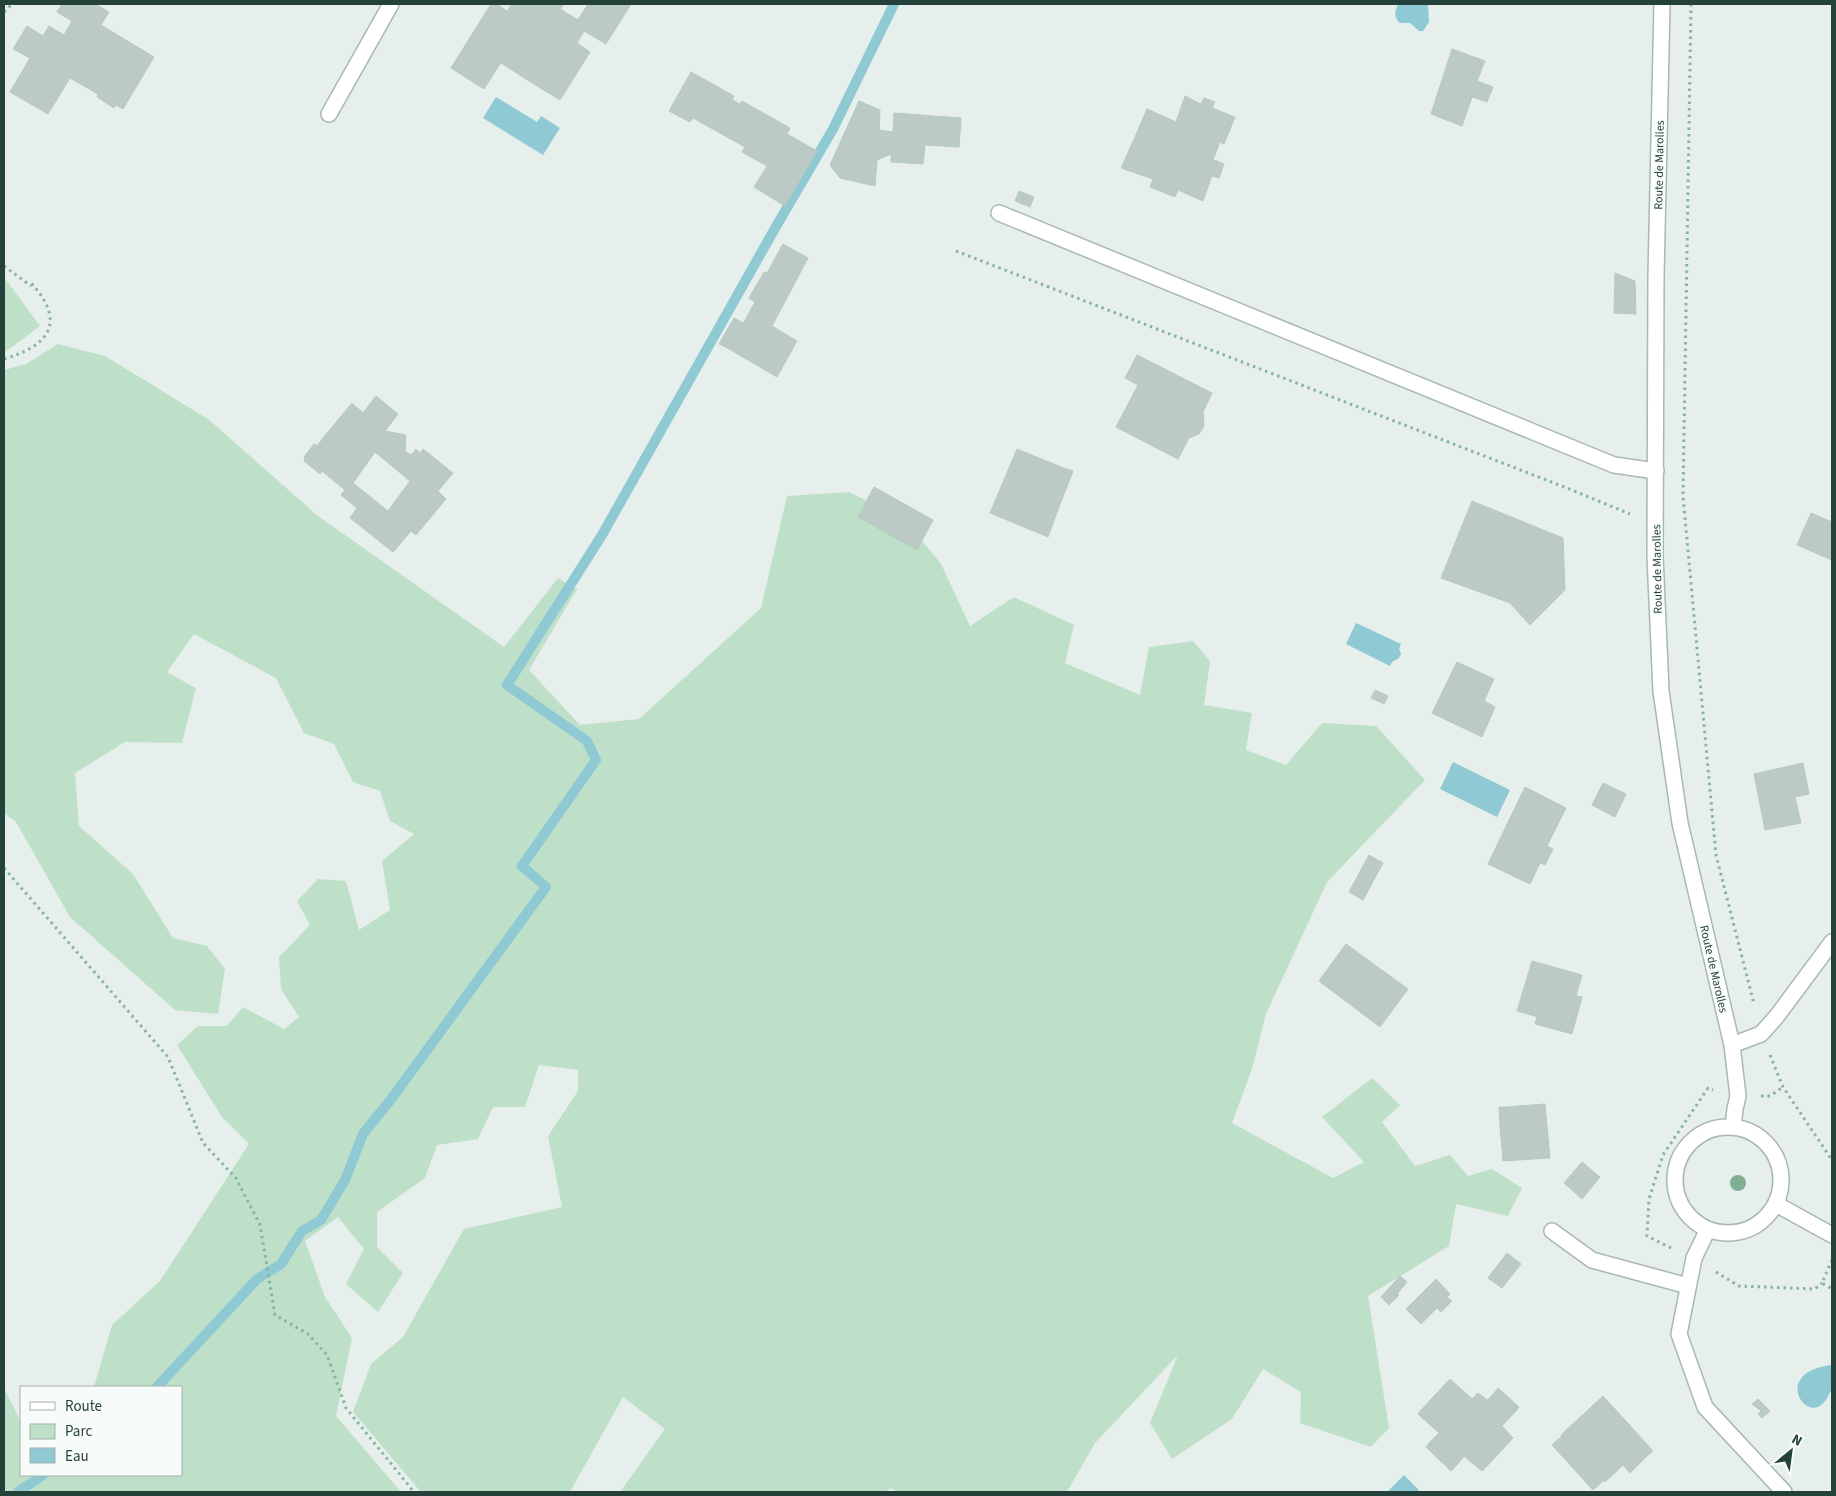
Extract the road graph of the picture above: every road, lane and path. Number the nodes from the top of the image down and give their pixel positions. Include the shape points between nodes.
1 (12, 4) edge
2 (391, 4) edge
3 (1662, 4) edge
4 (1691, 4) edge
5 (4, 12) edge
6 (329, 114) dead end
7 (999, 213) dead end
8 (956, 251) dead end
9 (4, 266) edge
10 (31, 283) dead end
11 (39, 292) junction
12 (4, 359) edge
13 (1656, 470) junction
14 (1656, 525) junction
15 (4, 868) edge
16 (1832, 942) edge
17 (1761, 1034) junction
18 (1732, 1045) junction
19 (1783, 1088) junction
20 (1738, 1096) junction
21 (1733, 1127) junction
22 (1832, 1160) edge
23 (1776, 1204) junction
24 (1708, 1229) junction
25 (1552, 1231) dead end
26 (1832, 1235) edge
27 (1694, 1258) junction
28 (1832, 1260) edge
29 (1822, 1283) junction
30 (1688, 1286) junction
31 (1832, 1289) edge
32 (414, 1492) edge
33 (1784, 1492) edge

1 - 5 path
2 - 6 street
3 - 13 street, Route de Marolles
4 - 17 path via 1683,496 1716,855
7 - 13 street via 1614,465
8 - 14 path
9 - 11 path
10 - 11 path
11 - 12 path via 50,312 47,333 32,348
13 - 14 street, Route de Marolles
14 - 18 street, Route de Marolles via 1661,691 1680,823
15 - 32 path via 168,1057 203,1143 236,1178 260,1225 275,1315 308,1334 327,1355 346,1408
16 - 17 street
17 - 18 street
17 - 19 path
18 - 20 street, Route de Marolles
19 - 20 path via 1770,1096
19 - 22 path
20 - 21 street, Route de Marolles
20 - 27 path via 1708,1088 1663,1156 1649,1200 1647,1236
21 - 23 street via 1750,1132 1767,1143 1778,1161 1781,1183
21 - 24 street via 1716,1128 1696,1137 1682,1152 1675,1172 1676,1192 1684,1210
23 - 24 street via 1763,1220 1749,1229 1731,1233
23 - 26 street
24 - 27 street
25 - 30 street via 1592,1260
27 - 29 path via 1739,1286 1815,1288
27 - 30 street
28 - 29 path
29 - 31 path
30 - 33 street via 1680,1334 1705,1407

